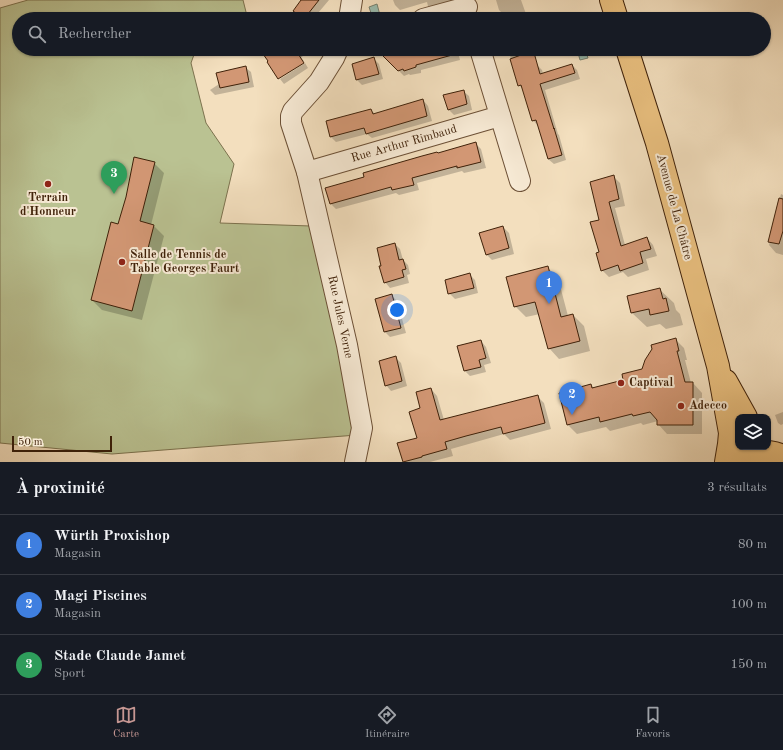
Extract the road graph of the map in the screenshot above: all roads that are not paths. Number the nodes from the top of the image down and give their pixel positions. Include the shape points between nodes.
1 (352, 0) edge
2 (611, 0) edge
3 (467, 9) edge
4 (350, 12) edge
5 (454, 12) edge
6 (615, 12) edge
7 (335, 56) edge
8 (482, 56) edge
9 (629, 56) edge
10 (500, 116) junction
11 (307, 172) junction
12 (520, 181) dead end
13 (718, 366) junction
14 (744, 414) edge
15 (772, 451) edge
16 (355, 462) edge
17 (728, 462) edge

1 - 4 street
2 - 6 main road
3 - 5 street
7 - 11 street, Rue Jules Verne via 319,82 291,116
8 - 10 street
9 - 13 main road, Avenue de La Châtre via 657,143
10 - 11 street, Rue Arthur Rimbaud
10 - 12 street
11 - 16 street, Rue Jules Verne via 347,345 362,428
13 - 14 main road, Avenue de La Châtre
13 - 17 main road, Avenue de La Châtre via 730,434
15 - 17 main road via 751,452

